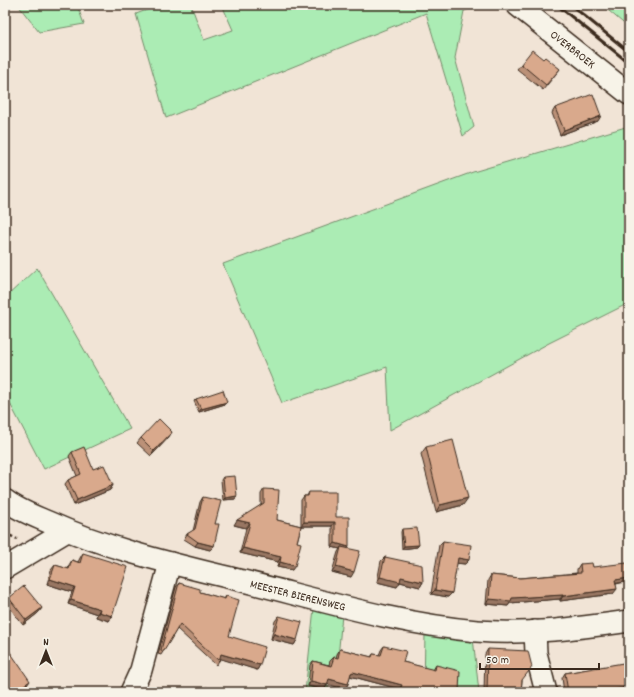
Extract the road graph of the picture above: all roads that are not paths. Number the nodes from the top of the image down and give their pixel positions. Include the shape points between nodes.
1 (517, 5) edge
2 (629, 94) edge
3 (5, 500) edge
4 (67, 531) junction
5 (170, 563) junction
6 (5, 568) edge
7 (629, 621) edge
8 (535, 631) junction
9 (131, 692) edge
10 (546, 692) edge

1 - 2 street, OVERBROEK
3 - 4 street, MEESTER BIERENSWEG
4 - 5 street, MEESTER BIERENSWEG
4 - 6 street
5 - 8 street, MEESTER BIERENSWEG via 416,622 478,631
5 - 9 street via 141,670
7 - 8 street, MEESTER BIERENSWEG
8 - 10 street via 536,653

